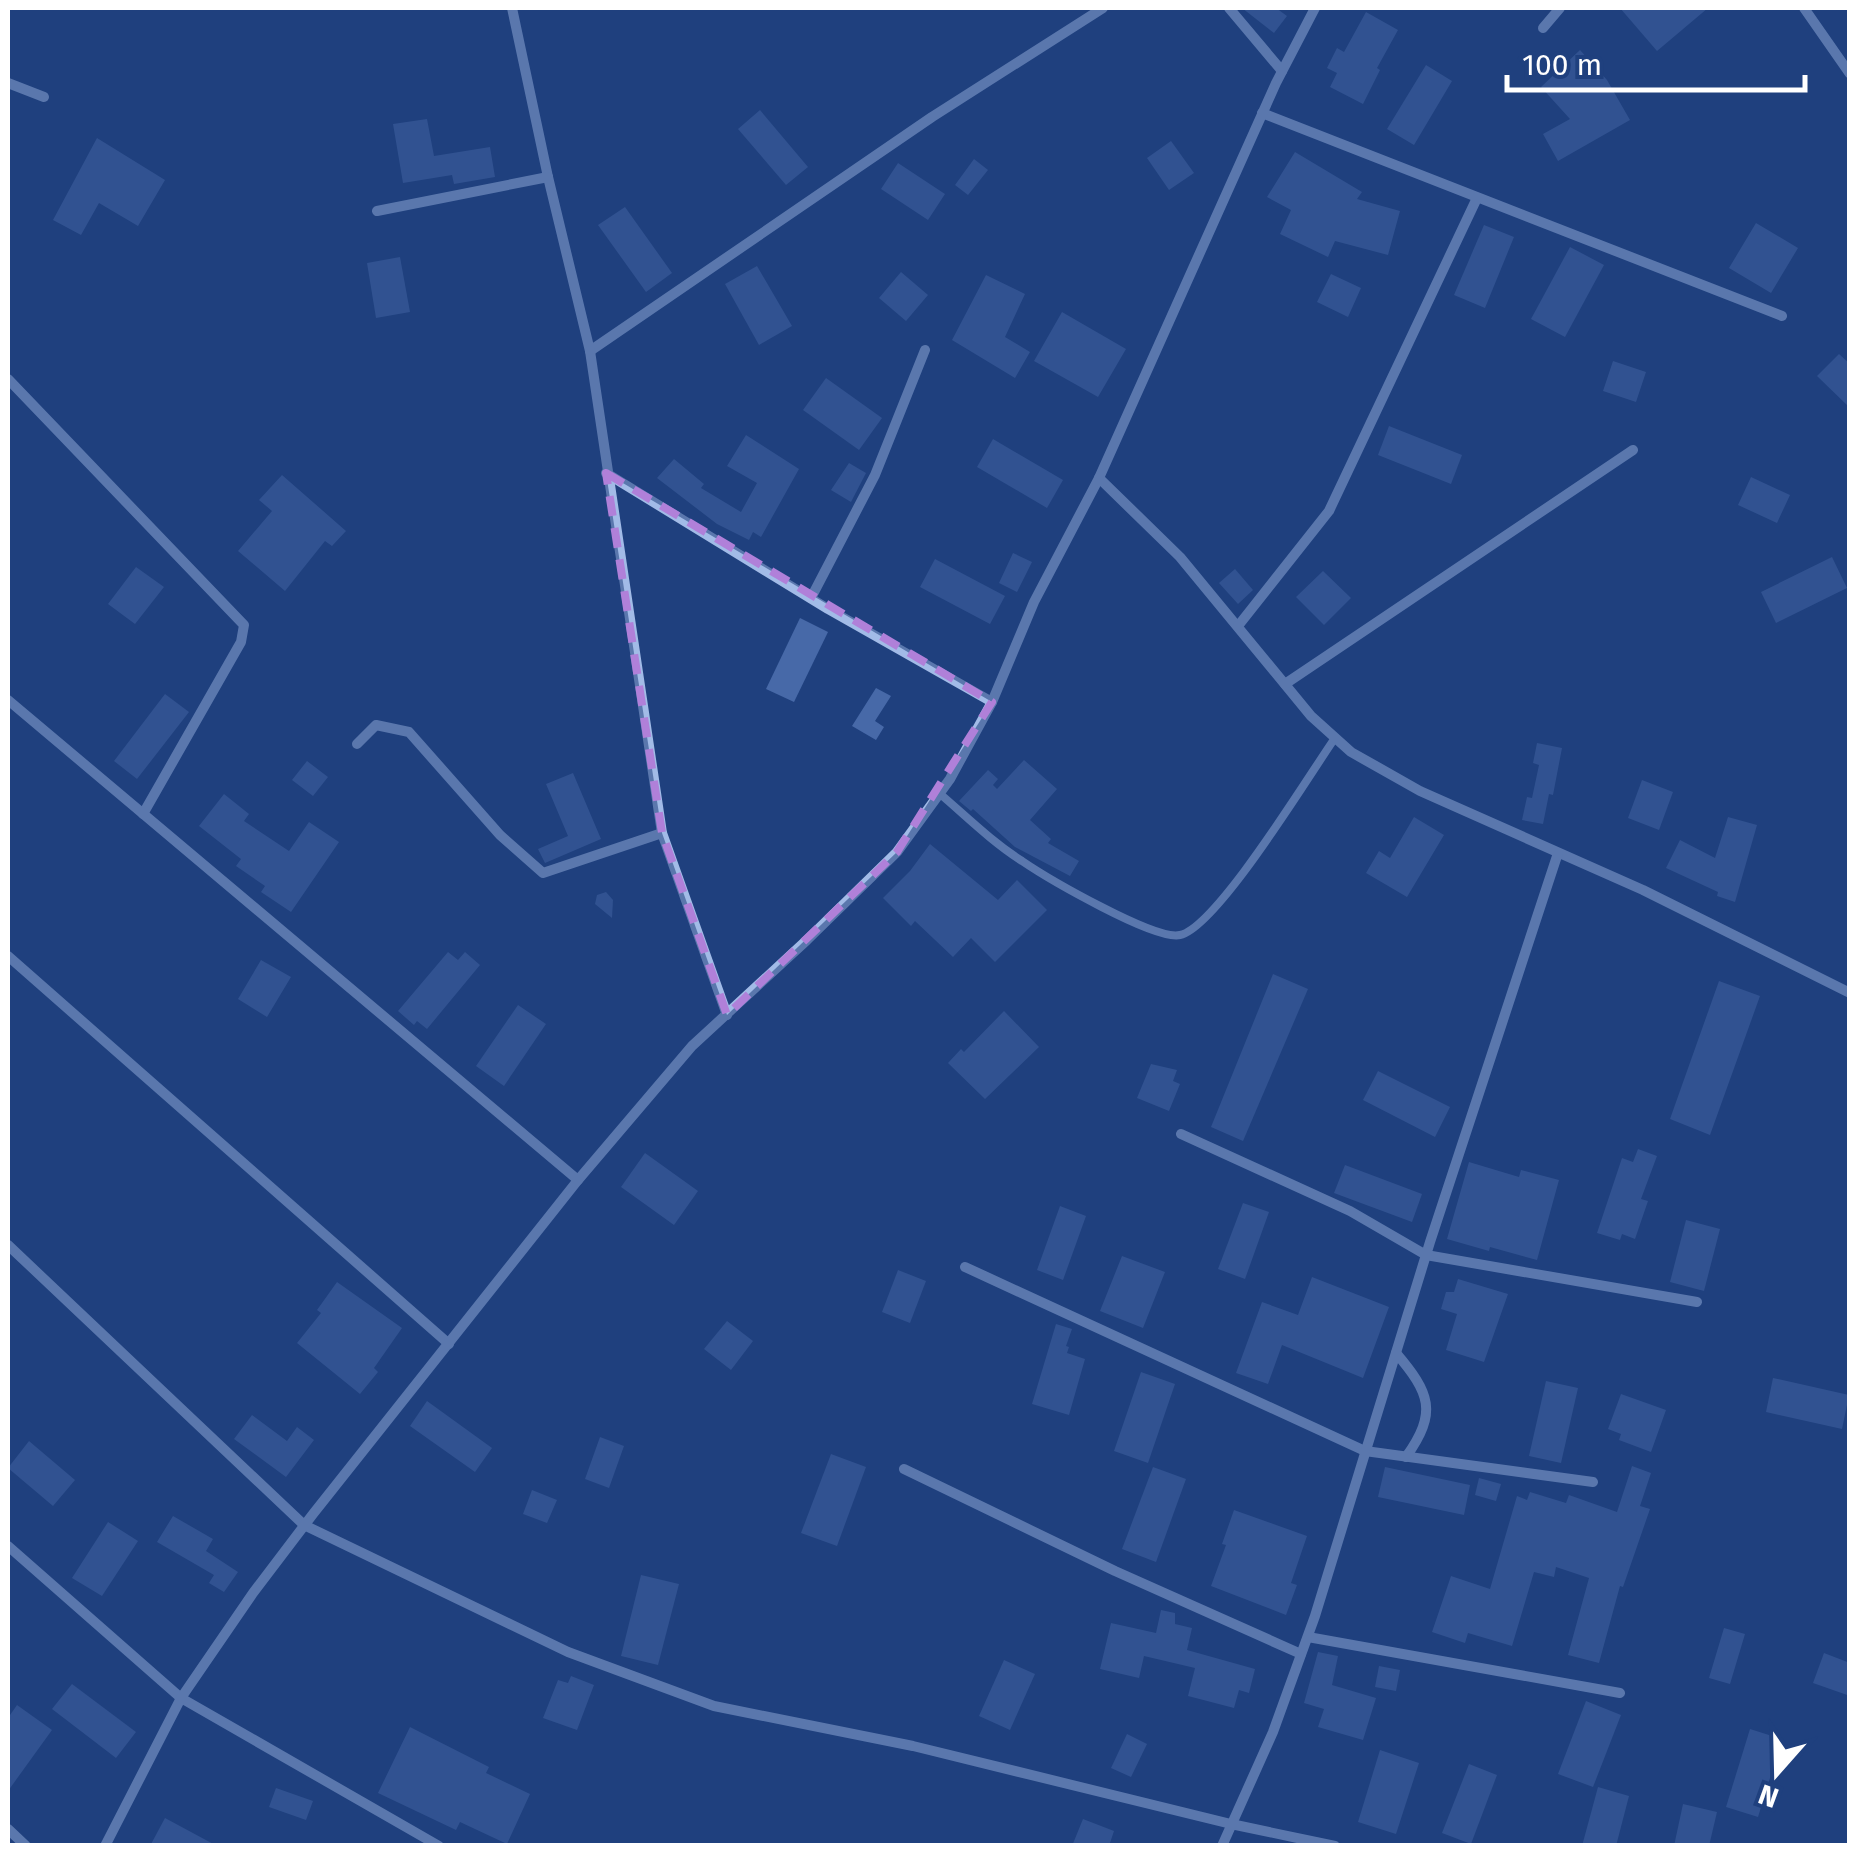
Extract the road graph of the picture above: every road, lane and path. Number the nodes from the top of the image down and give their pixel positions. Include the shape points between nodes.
1 (512, 8) edge
2 (1103, 8) edge
3 (1228, 8) edge
4 (1315, 8) edge
5 (1560, 8) edge
6 (1804, 8) edge
7 (1544, 28) dead end
8 (1282, 71) junction
9 (1850, 74) edge
10 (8, 83) edge
11 (44, 98) dead end
12 (1262, 113) junction
13 (548, 177) junction
14 (1476, 198) junction
15 (377, 211) dead end
16 (1782, 316) dead end
17 (924, 350) dead end
18 (590, 351) junction
19 (8, 379) edge
20 (1633, 450) dead end
21 (606, 473) junction
22 (1099, 478) junction
23 (811, 598) junction
24 (1238, 626) junction
25 (1285, 684) junction
26 (8, 700) edge
27 (992, 702) junction
28 (1335, 738) junction
29 (357, 744) dead end
30 (939, 792) junction
31 (142, 814) junction
32 (662, 832) junction
33 (1558, 852) junction
34 (8, 956) edge
35 (1850, 993) edge
36 (726, 1015) junction
37 (1181, 1134) dead end
38 (578, 1180) junction
39 (8, 1245) edge
40 (1426, 1255) junction
41 (965, 1267) dead end
42 (1697, 1302) dead end
43 (448, 1344) junction
44 (1396, 1353) junction
45 (1365, 1451) junction
46 (1406, 1456) junction
47 (904, 1469) dead end
48 (1592, 1482) dead end
49 (304, 1525) junction
50 (8, 1546) edge
51 (1308, 1637) junction
52 (1301, 1654) junction
53 (1620, 1694) dead end
54 (180, 1698) junction
55 (1231, 1824) junction
56 (8, 1829) edge
57 (26, 1846) edge
58 (105, 1846) edge
59 (439, 1846) edge
60 (1222, 1846) edge
61 (1335, 1846) edge

1 - 13 street
2 - 18 street via 932,116
3 - 8 street
4 - 8 street
5 - 7 street
6 - 9 street
8 - 12 street
10 - 11 street
12 - 14 street
12 - 22 street
13 - 15 street
13 - 18 street
14 - 16 street
14 - 24 street via 1328,511
17 - 23 street via 875,474
18 - 21 street
19 - 31 street via 244,624 241,642
20 - 25 street
21 - 23 street
21 - 32 street
22 - 24 street
22 - 27 street via 1034,602
23 - 27 street
24 - 25 street
25 - 28 street
26 - 31 street
27 - 30 street
28 - 30 lane via 1240,876 1205,919 1179,935 1152,932 1022,862
28 - 33 street via 1420,791
29 - 32 street via 376,725 408,732 500,835 543,872
30 - 36 street via 897,852
31 - 38 street
32 - 36 street
33 - 35 street
33 - 40 street
34 - 43 street
36 - 38 street
37 - 40 street via 1350,1211
38 - 43 street
39 - 49 street
40 - 42 street
40 - 44 street
41 - 45 street
43 - 49 street
44 - 45 street
44 - 46 street via 1427,1412 1424,1431
45 - 46 street
45 - 51 street
46 - 48 street
47 - 52 street
49 - 54 street
49 - 55 street via 568,1652 714,1706 913,1746
50 - 54 street
51 - 52 street
51 - 53 street
52 - 55 street
54 - 58 street
54 - 59 street
55 - 60 street
55 - 61 street
56 - 57 street

